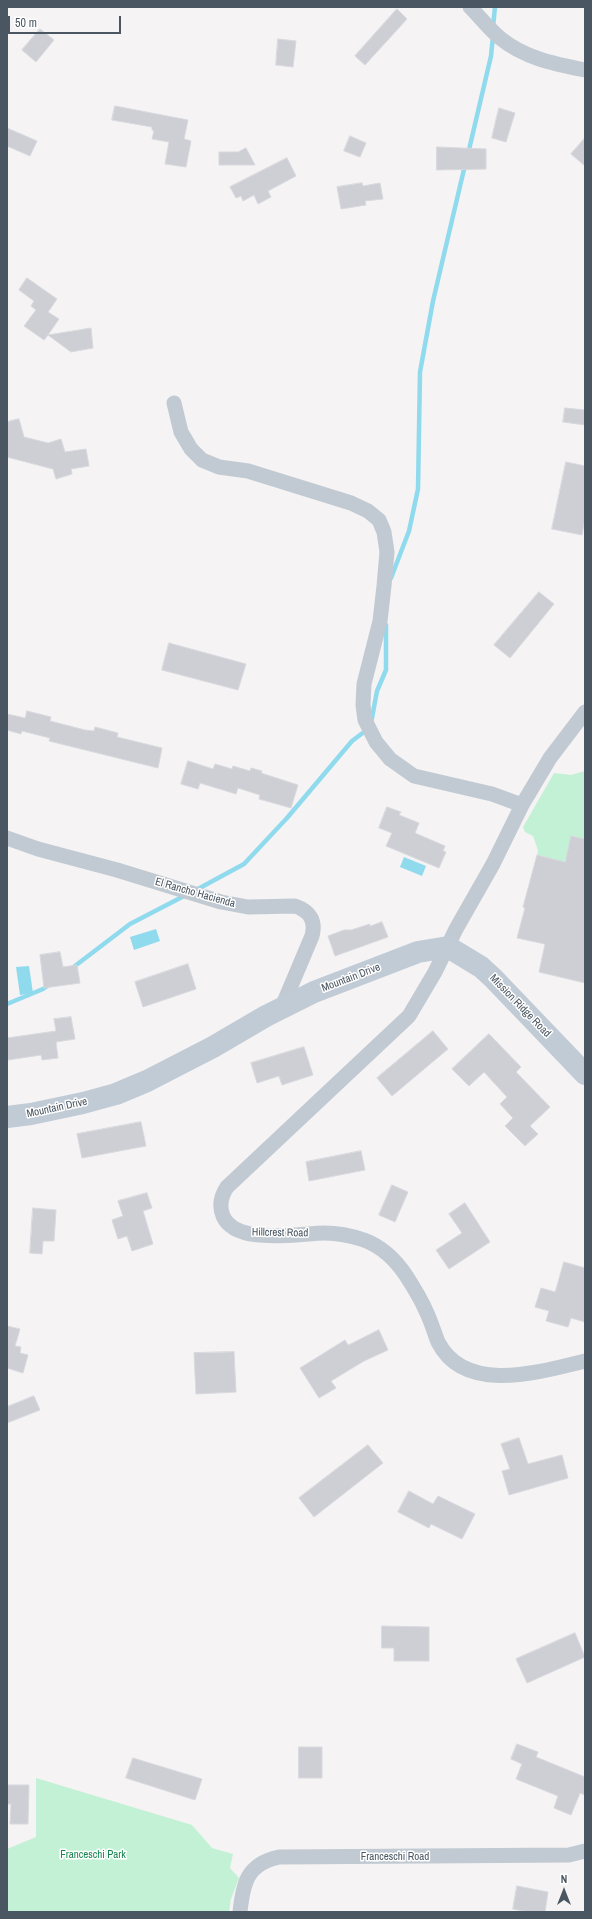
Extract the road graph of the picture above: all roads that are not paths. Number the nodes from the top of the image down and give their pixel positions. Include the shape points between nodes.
1 (470, 7) edge
2 (585, 70) edge
3 (174, 403) dead end
4 (585, 712) edge
5 (522, 805) junction
6 (7, 838) edge
7 (448, 947) junction
8 (282, 1007) junction
9 (585, 1074) edge
10 (7, 1117) edge
11 (585, 1361) edge
12 (585, 1851) edge
13 (240, 1912) edge

1 - 2 street via 511,46 546,62
3 - 5 street via 181,432 191,449 202,460 219,467 248,471 351,503 379,520 387,552 380,621 364,684 363,705 365,720 373,737 390,759 414,776 492,794
4 - 5 street via 550,758
5 - 7 street
6 - 8 street, El Rancho Hacienda via 221,902 248,907 303,908 313,920 314,928
7 - 8 main road, Mountain Drive via 418,952
7 - 9 main road, Mission Ridge Road via 481,967 493,978
7 - 11 street, Hillcrest Road via 409,1016 227,1187 222,1195 222,1212 228,1224 239,1231 266,1236 341,1234 376,1246 398,1264 426,1310 438,1342 463,1368 496,1376 552,1369
8 - 10 main road, Mountain Drive via 147,1082 83,1103
12 - 13 street, Franceschi Road via 570,1855 279,1857 262,1863 249,1875 242,1891

